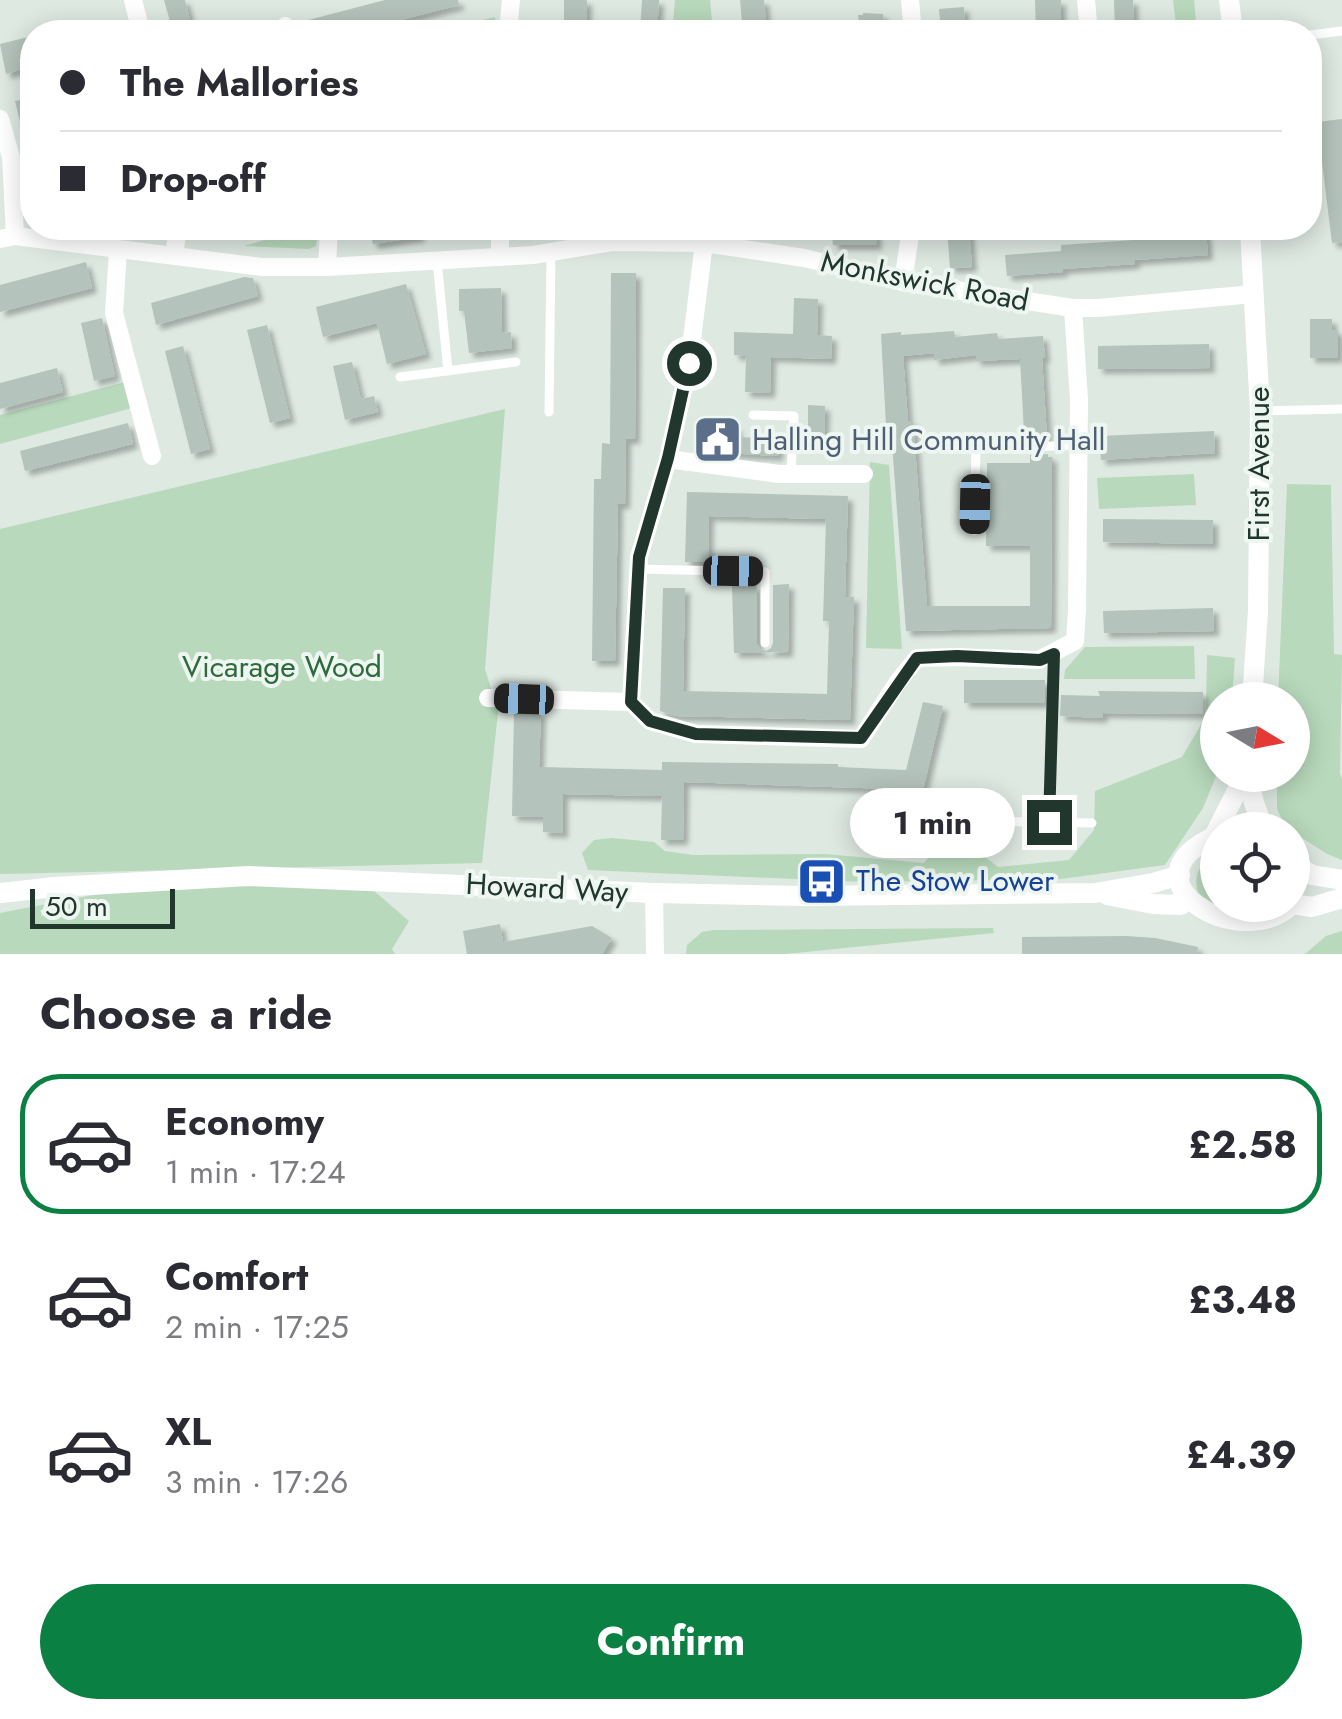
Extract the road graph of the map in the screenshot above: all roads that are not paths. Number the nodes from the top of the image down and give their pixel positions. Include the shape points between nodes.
1 (0, 119) edge
2 (7, 237) edge
3 (33, 240) edge
4 (176, 240) edge
5 (328, 240) edge
6 (500, 240) edge
7 (909, 240) edge
8 (1251, 240) edge
9 (704, 243) junction
10 (118, 250) junction
11 (552, 252) junction
12 (174, 254) junction
13 (500, 257) junction
14 (437, 260) junction
15 (327, 267) junction
16 (903, 282) junction
17 (1254, 294) junction
18 (1073, 308) junction
19 (516, 362) dead end
20 (448, 371) junction
21 (400, 377) dead end
22 (1342, 409) edge
23 (1260, 411) junction
24 (548, 412) dead end
25 (753, 415) dead end
26 (1078, 445) junction
27 (152, 456) dead end
28 (668, 458) junction
29 (791, 474) junction
30 (864, 474) dead end
31 (974, 531) dead end
32 (639, 570) junction
33 (764, 643) dead end
34 (1054, 654) junction
35 (1253, 682) edge
36 (488, 698) dead end
37 (631, 702) junction
38 (981, 822) dead end
39 (1049, 822) junction
40 (1092, 823) dead end
41 (1200, 844) edge
42 (1310, 874) edge
43 (1180, 875) junction
44 (1342, 880) edge
45 (0, 893) edge
46 (654, 893) junction
47 (1095, 893) junction
48 (1342, 898) edge
49 (1310, 908) edge
50 (1283, 922) edge
51 (1271, 935) dead end
52 (655, 954) edge

1 - 2 street via 12,157
3 - 10 street, Monkswick Road
4 - 12 street
5 - 15 street
6 - 13 street
7 - 16 street
8 - 17 street, First Avenue
9 - 11 street, Monkswick Road via 612,242
9 - 16 street, Monkswick Road
9 - 28 street via 689,363
10 - 12 street, Monkswick Road
10 - 27 street via 114,313
11 - 13 street, Monkswick Road
11 - 24 lane
12 - 15 street, Monkswick Road via 260,267
13 - 14 street, Monkswick Road
14 - 15 street, Monkswick Road
14 - 20 lane
16 - 18 street, Monkswick Road
17 - 18 street, Monkswick Road
17 - 23 street, First Avenue
18 - 26 street
19 - 20 lane
20 - 21 lane
22 - 23 lane
23 - 35 street, First Avenue
25 - 29 lane via 794,416
26 - 31 lane via 976,449
26 - 34 street via 1074,640
28 - 29 street
28 - 32 street
29 - 30 street
32 - 33 lane via 765,572
32 - 37 street
34 - 37 street via 1040,660 917,658 861,738 696,734 650,721
34 - 39 lane
36 - 37 street
38 - 39 lane
39 - 40 lane
41 - 43 street
42 - 44 street
43 - 47 street, Howard Way
43 - 47 street, Howard Way via 1184,912
45 - 46 street, Howard Way via 248,876
46 - 47 street, Howard Way
46 - 52 street
48 - 49 street
50 - 51 street

